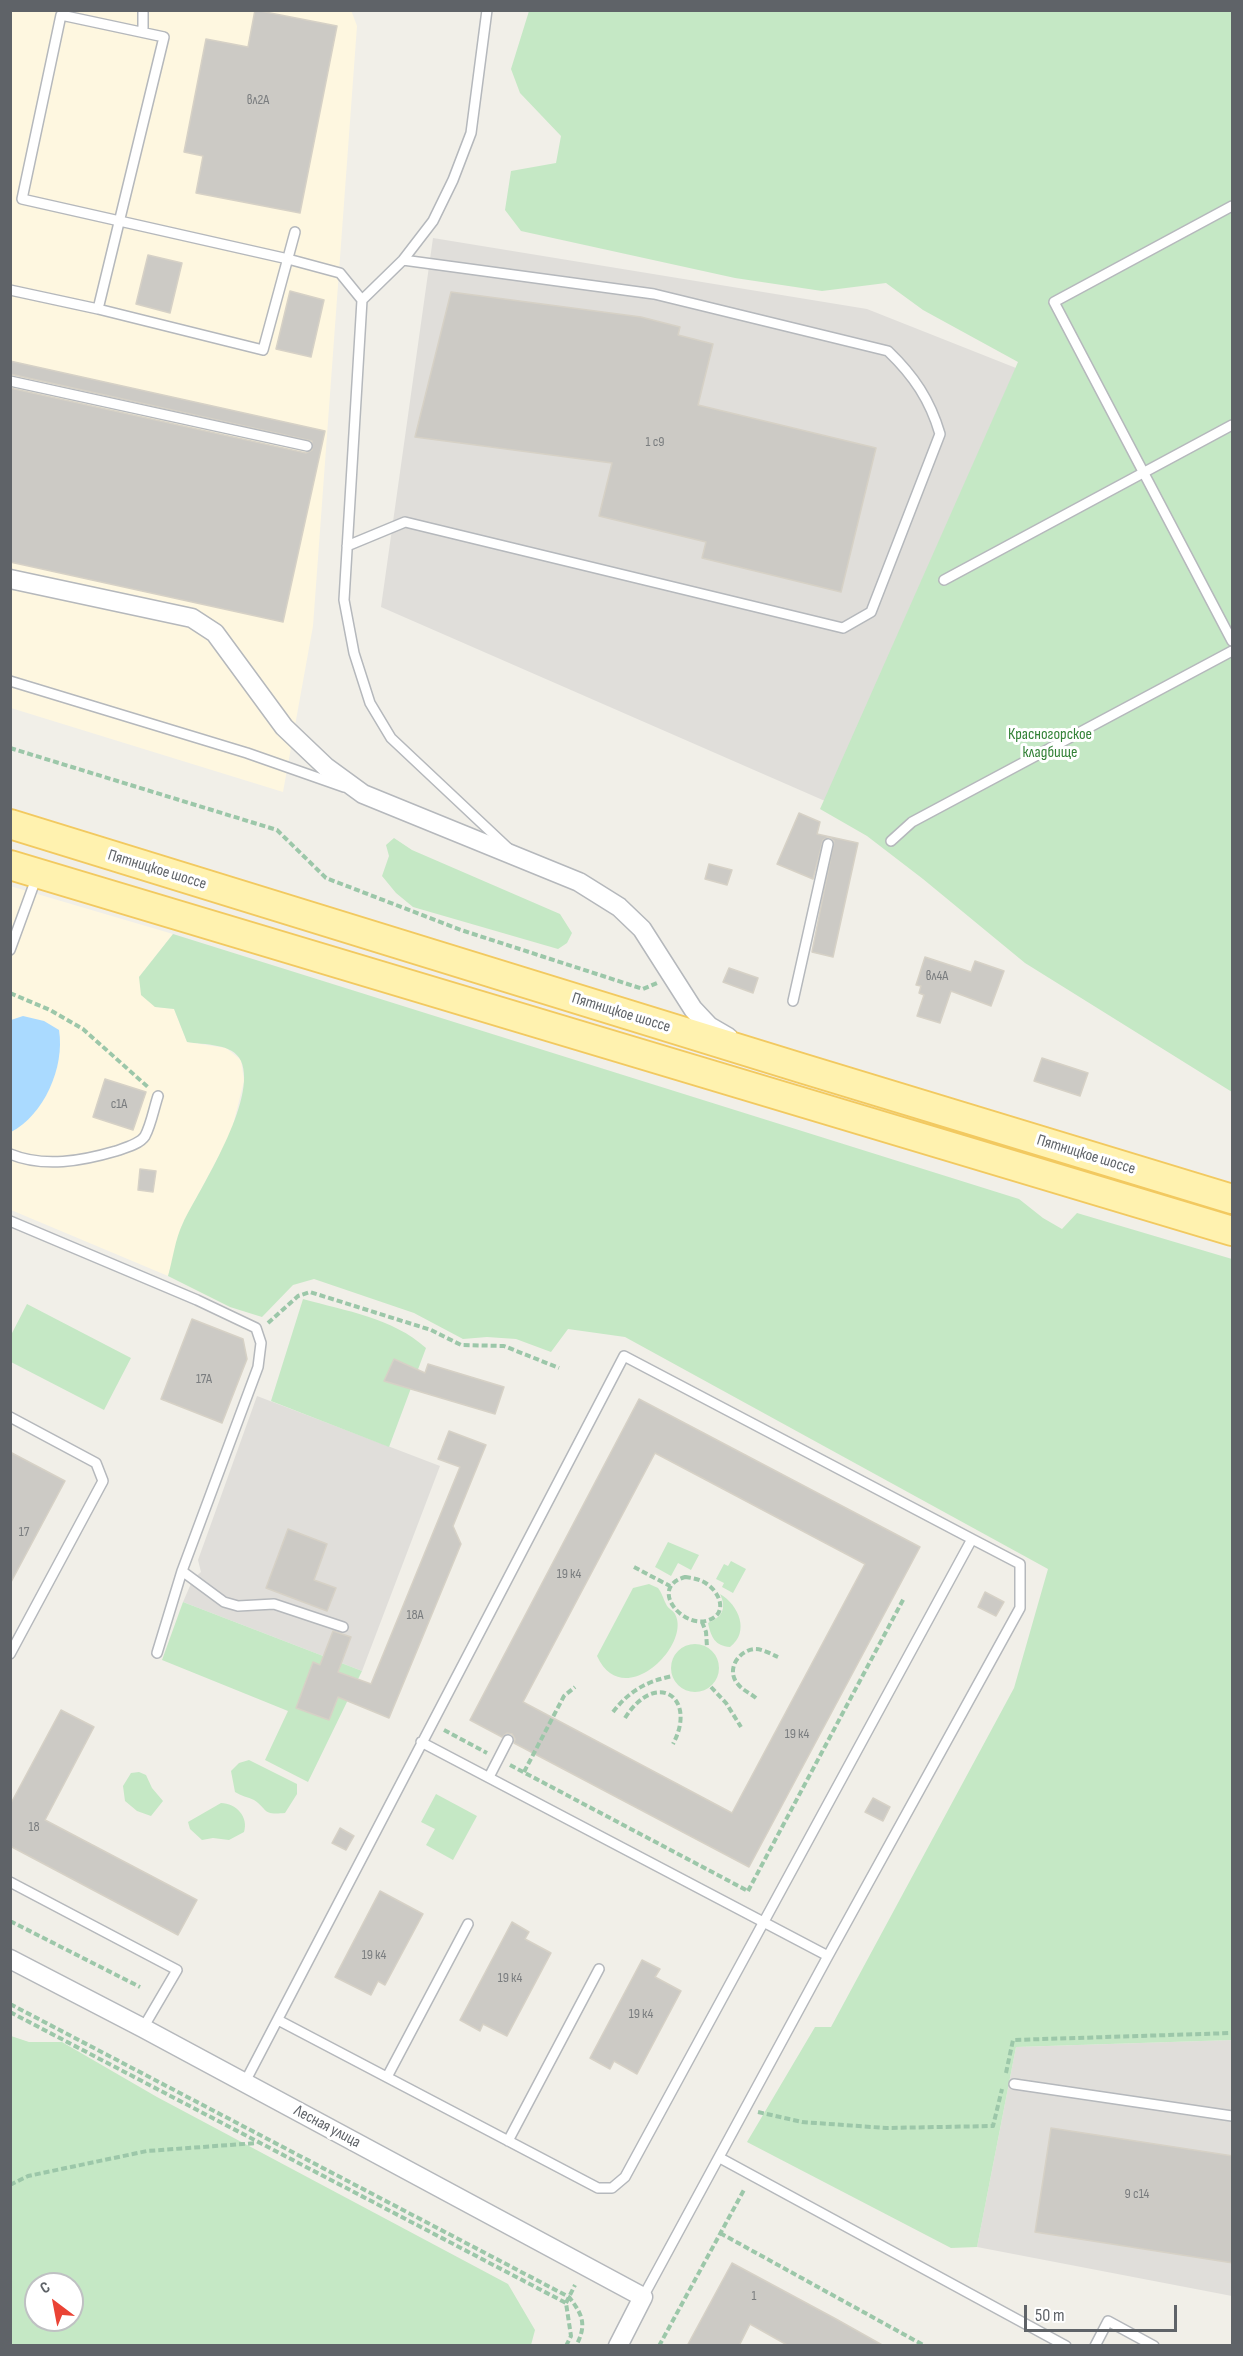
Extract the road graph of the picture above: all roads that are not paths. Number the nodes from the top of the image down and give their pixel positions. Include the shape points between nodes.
1 (143, 10) edge
2 (487, 10) edge
3 (143, 32) junction
4 (1233, 206) edge
5 (119, 221) junction
6 (295, 232) dead end
7 (288, 259) junction
8 (403, 260) junction
9 (10, 290) edge
10 (362, 300) junction
11 (98, 309) junction
12 (10, 381) edge
13 (1233, 425) edge
14 (307, 446) dead end
15 (1144, 473) junction
16 (347, 546) junction
17 (10, 579) edge
18 (944, 580) dead end
19 (1233, 641) edge
20 (1233, 651) edge
21 (10, 681) edge
22 (363, 794) junction
23 (10, 824) edge
24 (891, 841) dead end
25 (828, 844) dead end
26 (516, 855) junction
27 (10, 865) edge
28 (38, 874) junction
29 (10, 950) edge
30 (793, 1001) dead end
31 (801, 1068) junction
32 (158, 1096) road end
33 (10, 1154) edge
34 (1233, 1199) edge
35 (10, 1221) edge
36 (1233, 1231) edge
37 (10, 1417) edge
38 (972, 1539) junction
39 (182, 1571) junction
40 (343, 1627) dead end
41 (157, 1653) dead end
42 (10, 1654) edge
43 (508, 1740) dead end
44 (421, 1742) junction
45 (489, 1777) junction
46 (10, 1882) edge
47 (764, 1922) junction
48 (468, 1924) dead end
49 (828, 1956) junction
50 (10, 1959) edge
51 (599, 1969) dead end
52 (278, 2020) junction
53 (143, 2028) junction
54 (387, 2077) junction
55 (245, 2082) junction
56 (1014, 2084) dead end
57 (1233, 2116) edge
58 (508, 2141) junction
59 (720, 2158) junction
60 (643, 2297) junction
61 (618, 2346) edge
62 (1066, 2346) edge
63 (1095, 2346) edge
64 (1154, 2346) edge

1 - 3 lane
2 - 8 lane via 471,134 433,221
3 - 5 lane via 164,37
3 - 5 lane via 61,15 22,199
4 - 15 lane via 1054,302
5 - 7 lane
5 - 11 lane
6 - 7 lane
7 - 10 lane via 340,273
7 - 11 lane via 263,350
8 - 10 lane
8 - 16 lane via 654,294 888,351 909,371 933,411 940,434 872,612 843,628 405,522
9 - 11 lane
10 - 16 lane
12 - 14 lane
13 - 15 lane
15 - 18 lane
15 - 19 lane
16 - 26 lane via 344,600 354,653 370,703 391,738
17 - 22 street via 192,618 215,633 284,727
20 - 24 lane via 912,822
21 - 22 lane via 247,753
22 - 26 street
23 - 31 main road, Пятницкое шоссе
25 - 30 lane
26 - 31 street via 579,882 619,907 642,929 693,1009 710,1026
27 - 28 main road, Пятницкое шоссе
28 - 29 lane
28 - 36 main road, Пятницкое шоссе
31 - 34 main road, Пятницкое шоссе
32 - 33 lane via 144,1138 129,1147 90,1158 54,1162 25,1160
35 - 39 lane via 256,1328 261,1343 258,1367
37 - 42 lane via 96,1463 103,1481
38 - 44 lane via 624,1356
38 - 47 lane
38 - 49 lane via 1020,1563 1020,1608
39 - 40 lane via 224,1602 238,1606 274,1604
39 - 41 lane
43 - 45 lane
44 - 45 lane
44 - 52 lane
45 - 47 lane
46 - 53 lane via 177,1970
47 - 49 lane
47 - 58 lane via 625,2177 612,2188 598,2188
48 - 54 lane
49 - 59 lane
50 - 53 street, Лесная улица
51 - 58 lane
52 - 54 lane
52 - 55 lane
53 - 55 street, Лесная улица
54 - 58 lane
55 - 60 street, Лесная улица
56 - 57 lane
59 - 60 lane
59 - 62 lane
60 - 61 street
63 - 64 lane via 1108,2321

